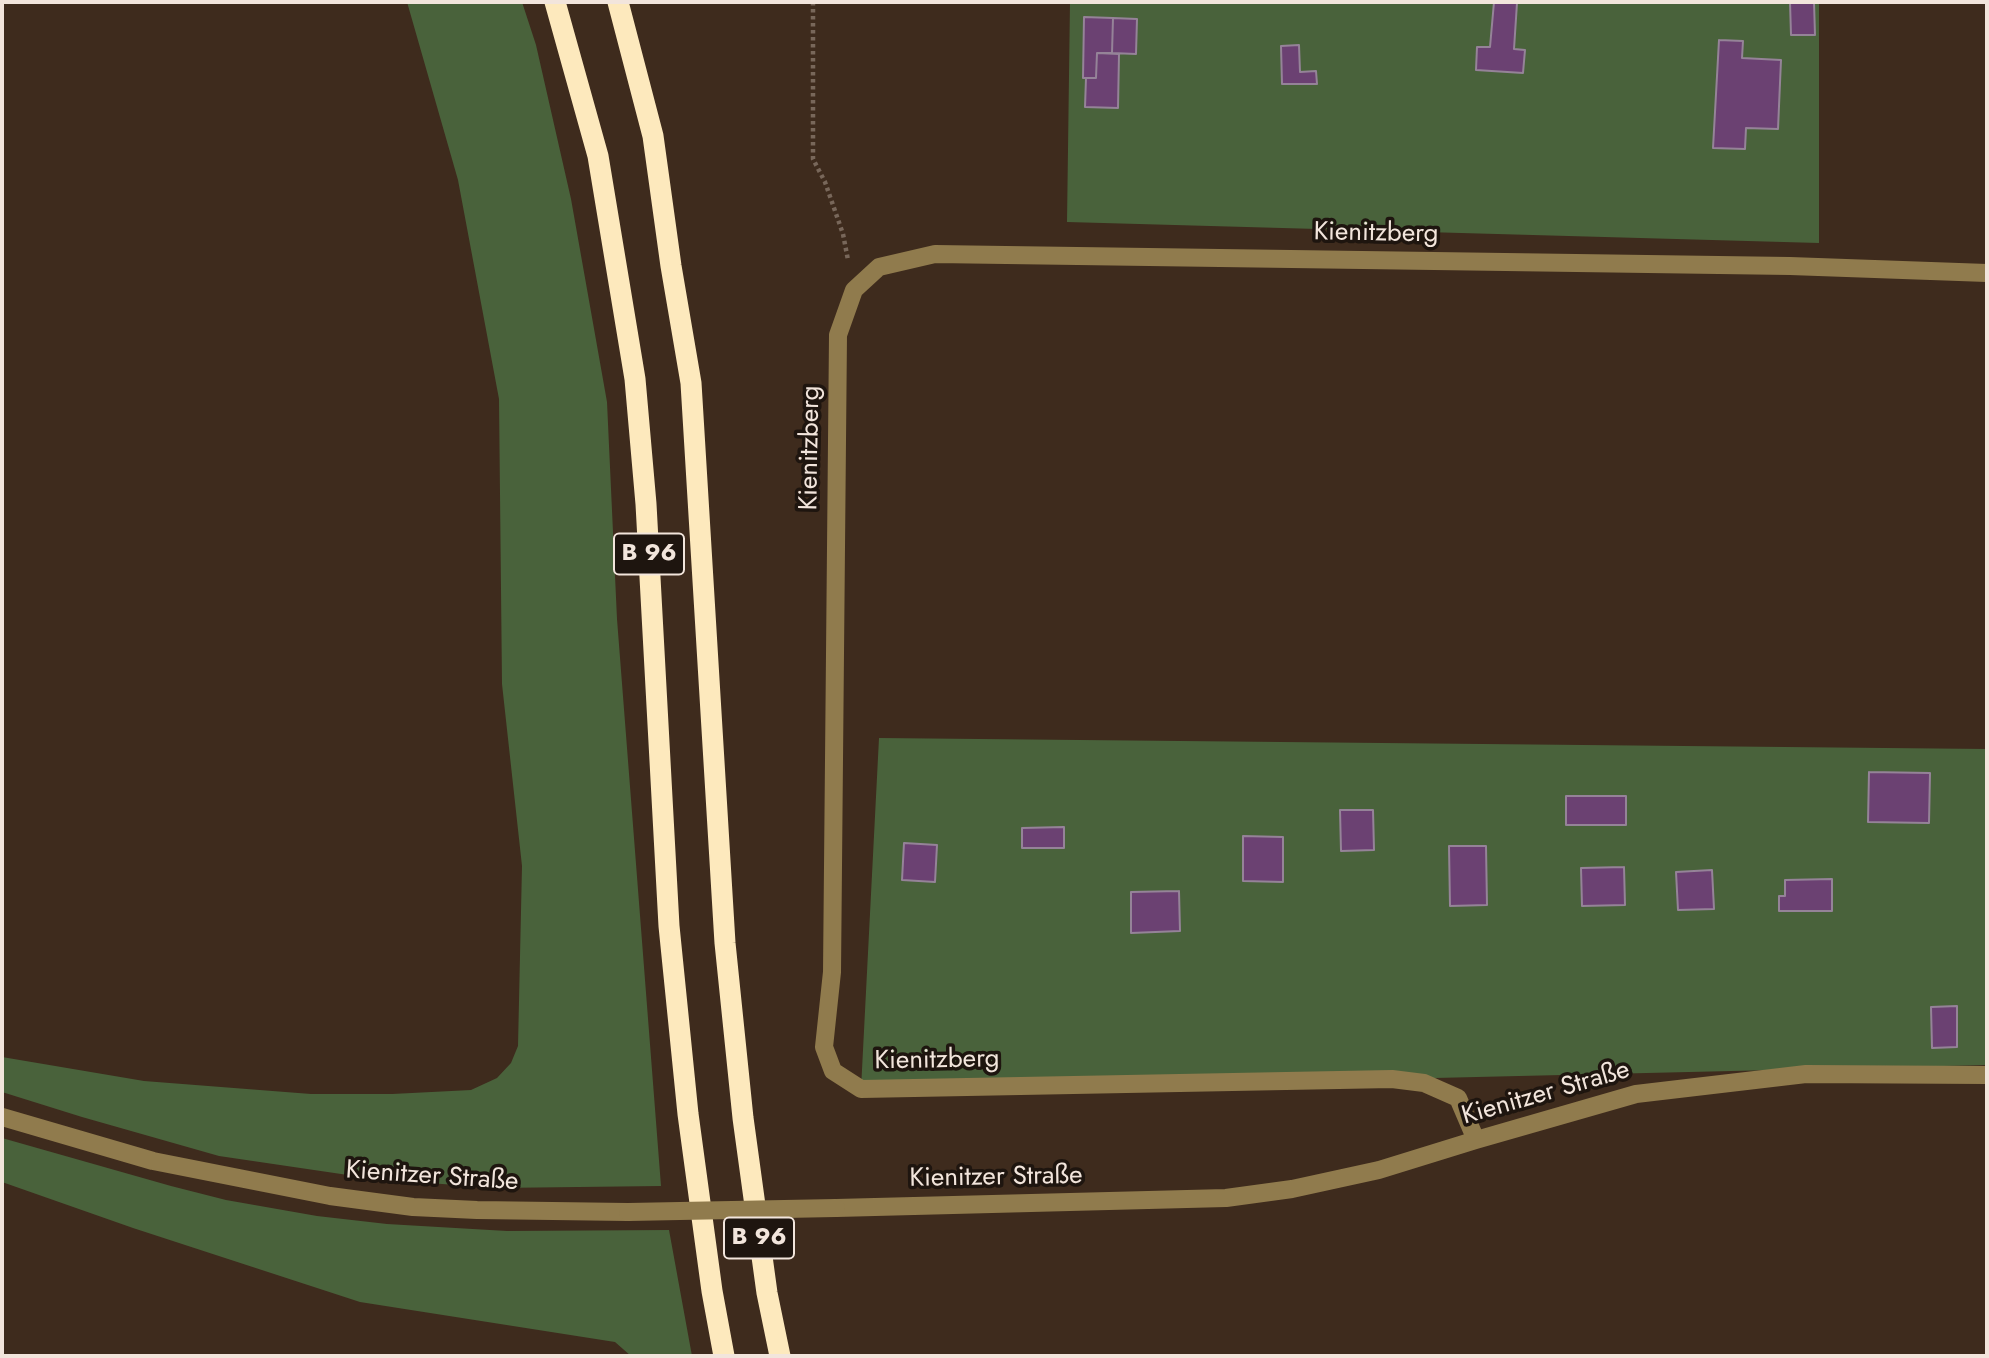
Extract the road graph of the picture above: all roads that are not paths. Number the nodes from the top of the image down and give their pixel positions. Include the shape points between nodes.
1 (555, 2) edge
2 (618, 2) edge
3 (1987, 274) edge
4 (1987, 1075) edge
5 (2, 1117) edge
6 (1476, 1140) junction
7 (724, 1356) edge
8 (780, 1356) edge

1 - 7 highway, B 96 via 598,156 635,379 648,530 669,926 688,1114
2 - 8 highway, B 96 via 653,136 691,383 726,957 743,1118
3 - 6 street, Kienitzberg via 1790,266 935,254 878,267 854,290 838,335 832,972 824,1047 834,1071 861,1089 1424,1083 1458,1098
4 - 6 street, Kienitzer Straße via 1806,1074 1636,1094
5 - 6 street, Kienitzer Straße, bridge via 153,1161 330,1196 425,1207 628,1212 1226,1198 1379,1170

